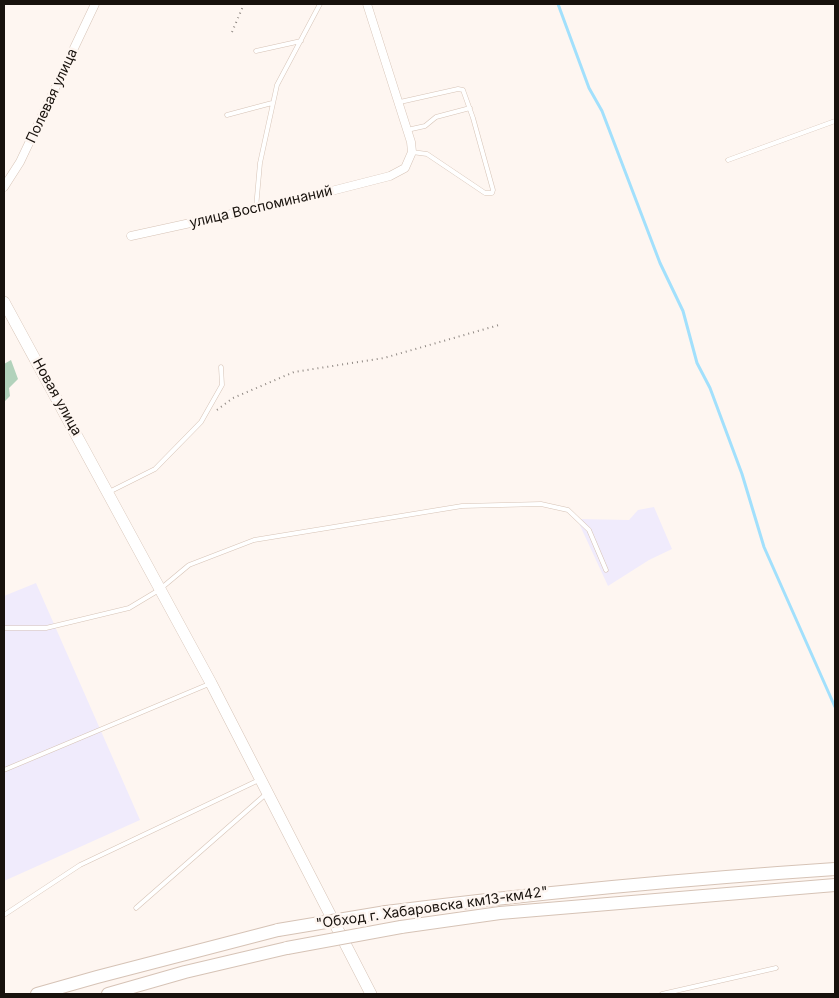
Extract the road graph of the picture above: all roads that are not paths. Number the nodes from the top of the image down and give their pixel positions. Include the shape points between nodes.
1 (95, 4) edge
2 (320, 4) edge
3 (368, 4) edge
4 (301, 41) junction
5 (256, 51) dead end
6 (400, 102) junction
7 (272, 103) junction
8 (470, 108) junction
9 (227, 115) dead end
10 (835, 121) edge
11 (407, 130) junction
12 (412, 152) junction
13 (728, 160) dead end
14 (4, 187) edge
15 (256, 208) junction
16 (132, 236) dead end
17 (4, 302) edge
18 (221, 367) dead end
19 (109, 492) junction
20 (606, 570) dead end
21 (159, 590) junction
22 (4, 628) edge
23 (211, 683) junction
24 (4, 770) edge
25 (261, 779) junction
26 (268, 793) junction
27 (835, 869) edge
28 (835, 885) edge
29 (136, 908) dead end
30 (4, 915) edge
31 (776, 968) dead end
32 (37, 994) edge
33 (108, 994) edge
34 (371, 994) edge
35 (662, 994) edge

1 - 14 street, Полевая улица via 20,162
2 - 4 lane
3 - 6 street
4 - 5 lane
4 - 7 lane via 277,84
6 - 8 lane via 458,89 465,93
6 - 11 street
7 - 9 lane
7 - 15 lane via 260,164
8 - 11 lane via 436,117 425,126
8 - 12 lane via 492,183 492,193 485,193 427,154
10 - 13 lane
11 - 12 street
12 - 15 street, улица Воспоминаний via 405,168 390,176
15 - 16 street, улица Воспоминаний
17 - 19 main road, Новая улица
18 - 19 lane via 222,385 201,422 156,469
19 - 21 main road, Новая улица
20 - 21 lane via 588,530 568,510 541,504 462,506 254,540 189,565
21 - 22 lane via 129,608 74,623 46,628
21 - 23 main road, Новая улица
23 - 24 lane
23 - 25 main road, Новая улица
25 - 26 main road, Новая улица
25 - 30 lane via 80,865
26 - 29 lane
26 - 34 main road, Новая улица
27 - 32 highway, "Обход г. Хабаровска км13-км42", bridge via 532,894 386,912 278,930
28 - 33 highway, "Обход г. Хабаровска км13-км42", bridge via 500,913 400,926 287,948
31 - 35 lane

